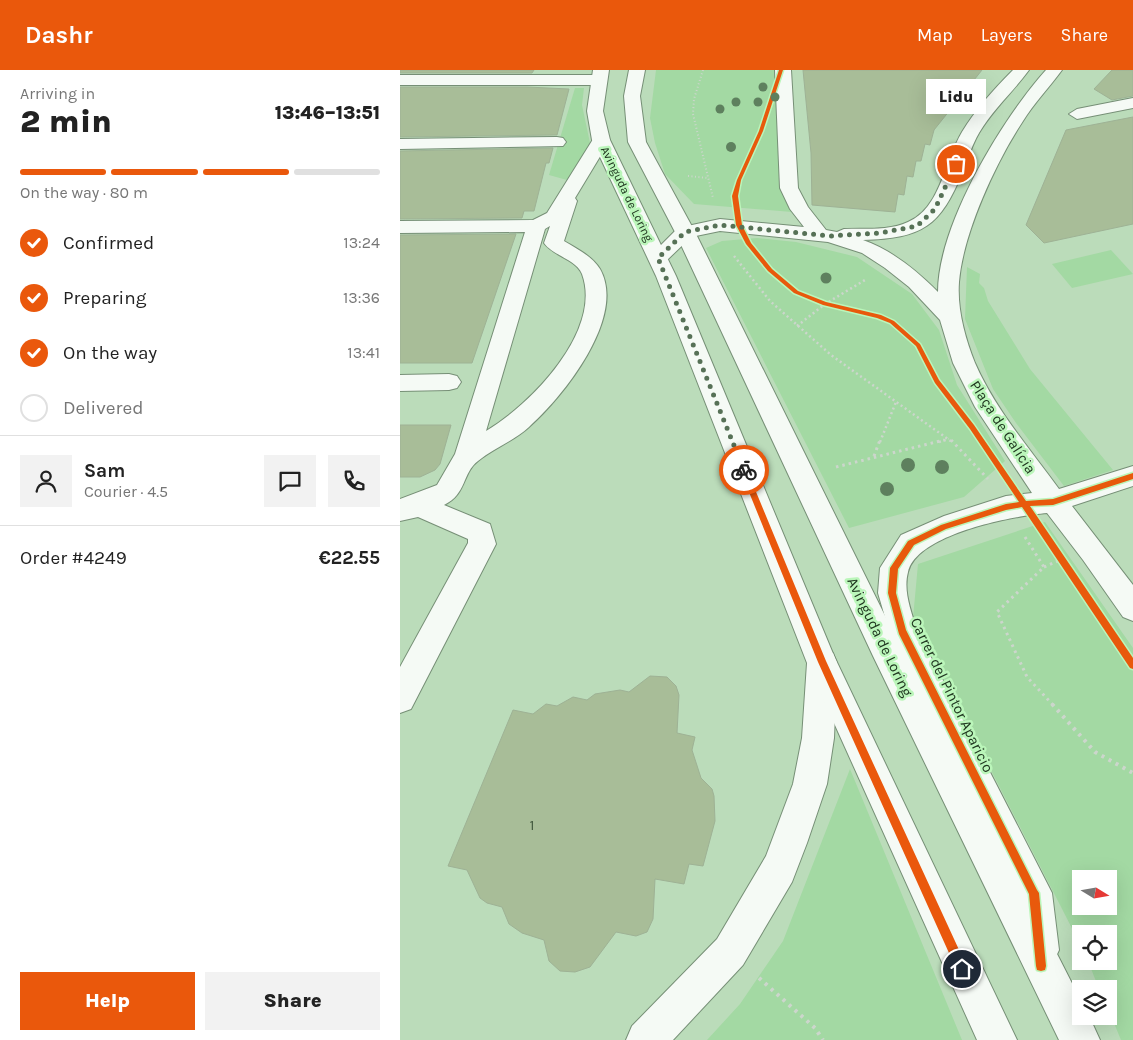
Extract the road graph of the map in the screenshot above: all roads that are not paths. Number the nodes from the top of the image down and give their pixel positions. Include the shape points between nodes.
1 (637, 70) edge
2 (783, 70) edge
3 (1022, 70) edge
4 (1054, 70) edge
5 (600, 75) edge
6 (400, 80) edge
7 (1133, 103) edge
8 (1077, 114) dead end
9 (601, 140) junction
10 (557, 142) dead end
11 (400, 144) edge
12 (572, 190) junction
13 (536, 226) junction
14 (400, 227) edge
15 (685, 232) junction
16 (824, 235) junction
17 (658, 258) junction
18 (950, 317) junction
19 (449, 382) dead end
20 (400, 383) edge
21 (467, 455) junction
22 (1131, 472) edge
23 (1034, 505) junction
24 (409, 508) edge
25 (1133, 608) edge
26 (822, 662) junction
27 (400, 698) edge
28 (1041, 966) junction
29 (646, 1040) edge
30 (997, 1040) edge
31 (1080, 1040) edge

1 - 15 street, Avinguda de Loring via 632,96 637,142
2 - 16 street via 789,188 799,208
3 - 16 street via 969,135 935,209 917,226 880,233
4 - 18 street via 1014,118 970,209 955,252 949,282
5 - 6 street
5 - 9 street, Avinguda de Loring via 595,111
7 - 8 street
9 - 12 street
9 - 17 street, Avinguda de Loring
10 - 11 street
12 - 13 street via 554,217
12 - 21 street via 554,243 591,272 598,300 586,336 561,379 525,416
13 - 14 street
13 - 21 street
15 - 16 street via 720,225
15 - 17 street, Avinguda de Loring
15 - 28 street, Avinguda de Loring
16 - 18 street, Plaça de Galícia via 869,249 892,263
17 - 26 street, Avinguda de Loring
18 - 23 street, Plaça de Galícia via 964,363
19 - 20 street
21 - 24 street via 446,492
22 - 23 street, Carrer del Pintor Aparicio
23 - 25 street, Plaça de Galícia via 1093,552
23 - 28 street, Carrer del Pintor Aparicio via 944,527 911,543 894,568 892,593 902,630 1034,893
24 - 27 street via 480,532 482,544
26 - 29 street via 818,738 810,784 779,869 730,952
26 - 30 street, Avinguda de Loring
28 - 31 street, Avinguda de Loring

